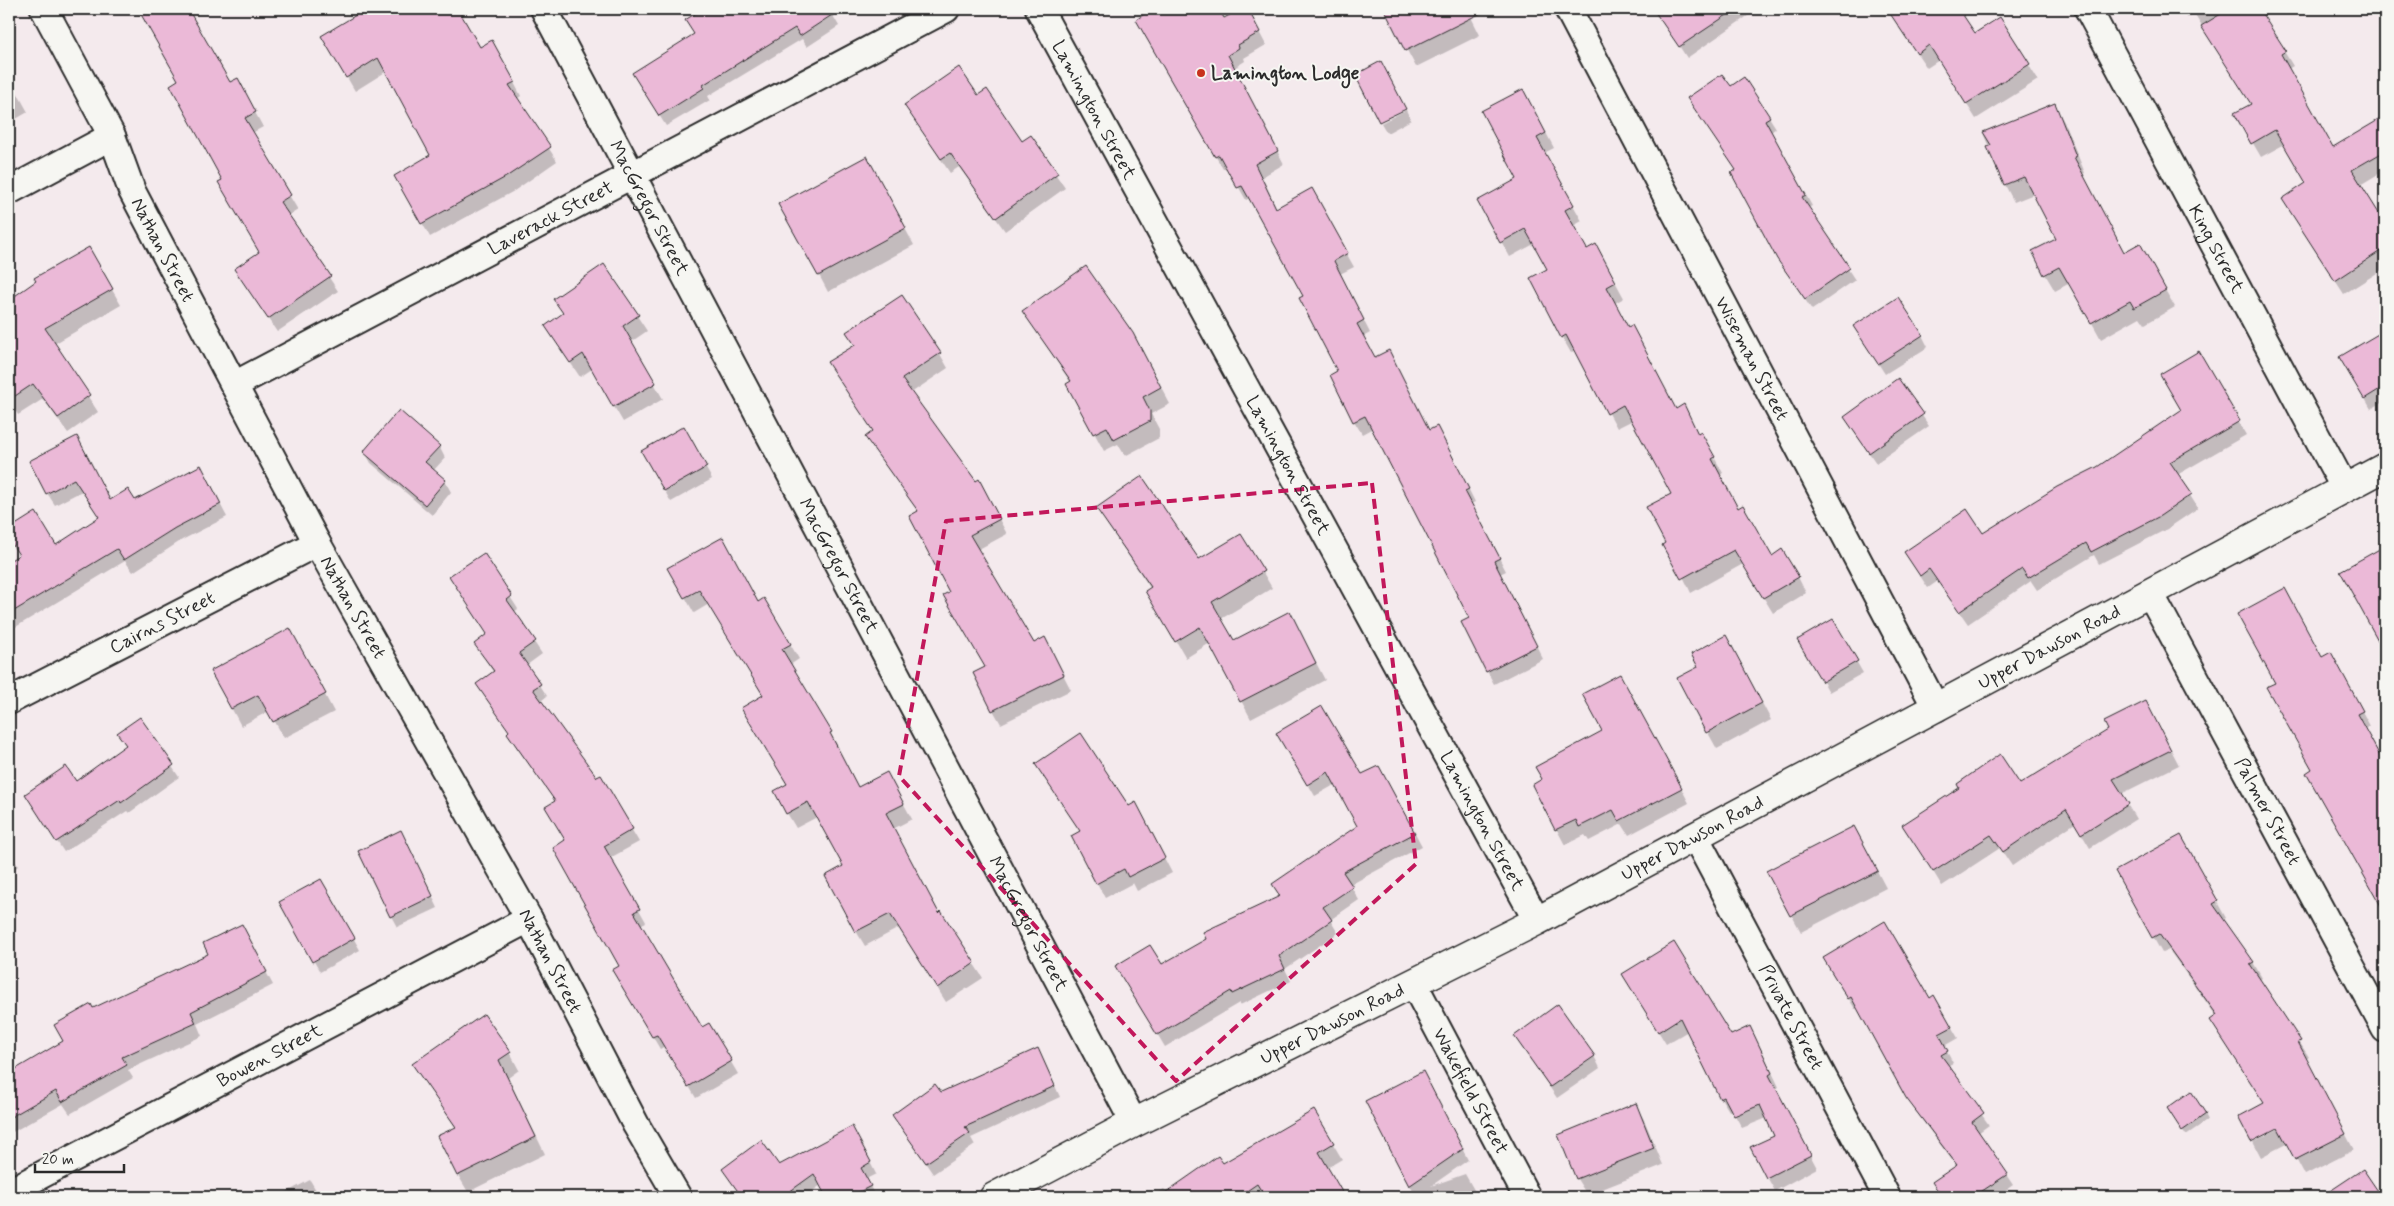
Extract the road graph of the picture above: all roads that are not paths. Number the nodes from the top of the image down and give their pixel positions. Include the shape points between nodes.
1 (44, 9) edge
2 (544, 9) edge
3 (946, 9) edge
4 (1039, 9) edge
5 (1568, 9) edge
6 (2088, 9) edge
7 (112, 136) junction
8 (632, 176) junction
9 (9, 191) edge
10 (234, 385) junction
11 (2385, 468) edge
12 (2345, 490) junction
13 (317, 543) junction
14 (2150, 593) junction
15 (9, 702) edge
16 (1936, 708) junction
17 (1695, 836) junction
18 (529, 919) junction
19 (1537, 921) junction
20 (1414, 984) junction
21 (2385, 1029) edge
22 (1134, 1123) junction
23 (9, 1192) edge
24 (678, 1197) edge
25 (994, 1197) edge
26 (1527, 1197) edge
27 (1887, 1197) edge

1 - 7 street, Nathan Street
2 - 8 street, MacGregor Street
3 - 8 street, Laverack Street
4 - 19 street, Lamington Street
5 - 16 street, Wiseman Street
6 - 12 street, King Street
7 - 9 street
7 - 10 street, Nathan Street via 132,191
8 - 10 street, Laverack Street
8 - 22 street, MacGregor Street
10 - 13 street, Nathan Street
11 - 12 street, Upper Dawson Road
12 - 14 street, Upper Dawson Road
13 - 15 street, Cairns Street
13 - 18 street, Nathan Street
14 - 16 street, Upper Dawson Road
14 - 21 street, Palmer Street
16 - 17 street, Upper Dawson Road
17 - 19 street, Upper Dawson Road
17 - 27 street, Private Street
18 - 23 street, Bowen Street
18 - 24 street, Nathan Street via 636,1125
19 - 20 street, Upper Dawson Road
20 - 22 street, Upper Dawson Road
20 - 26 street, Wakefield Street
22 - 25 street, Upper Dawson Road

